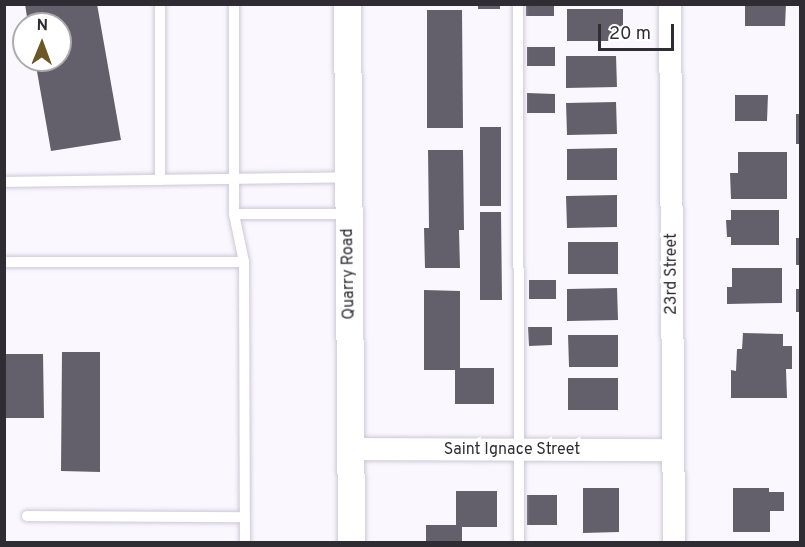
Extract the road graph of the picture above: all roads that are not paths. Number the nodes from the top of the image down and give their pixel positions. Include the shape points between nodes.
1 (149, 4) edge
2 (234, 4) edge
3 (347, 4) edge
4 (518, 4) edge
5 (670, 4) edge
6 (160, 7) edge
7 (348, 177) junction
8 (234, 178) junction
9 (160, 180) junction
10 (4, 182) edge
11 (234, 214) junction
12 (348, 214) junction
13 (4, 262) edge
14 (244, 262) junction
15 (352, 449) junction
16 (673, 450) junction
17 (518, 451) junction
18 (27, 516) dead end
19 (244, 517) junction
20 (244, 543) edge
21 (351, 543) edge
22 (519, 543) edge
23 (674, 543) edge

1 - 6 lane
2 - 8 lane
3 - 7 street, Quarry Road
4 - 17 lane
5 - 16 street, 23rd Street
6 - 9 lane
7 - 8 lane
7 - 12 street, Quarry Road
8 - 9 lane
8 - 11 lane
9 - 10 lane
11 - 12 lane
11 - 14 lane
12 - 15 street, Quarry Road
13 - 14 lane
14 - 19 lane
15 - 17 street, Saint Ignace Street
15 - 21 street, Quarry Road
16 - 17 street, Saint Ignace Street
16 - 23 street, 23rd Street
17 - 22 lane
18 - 19 lane
19 - 20 lane

